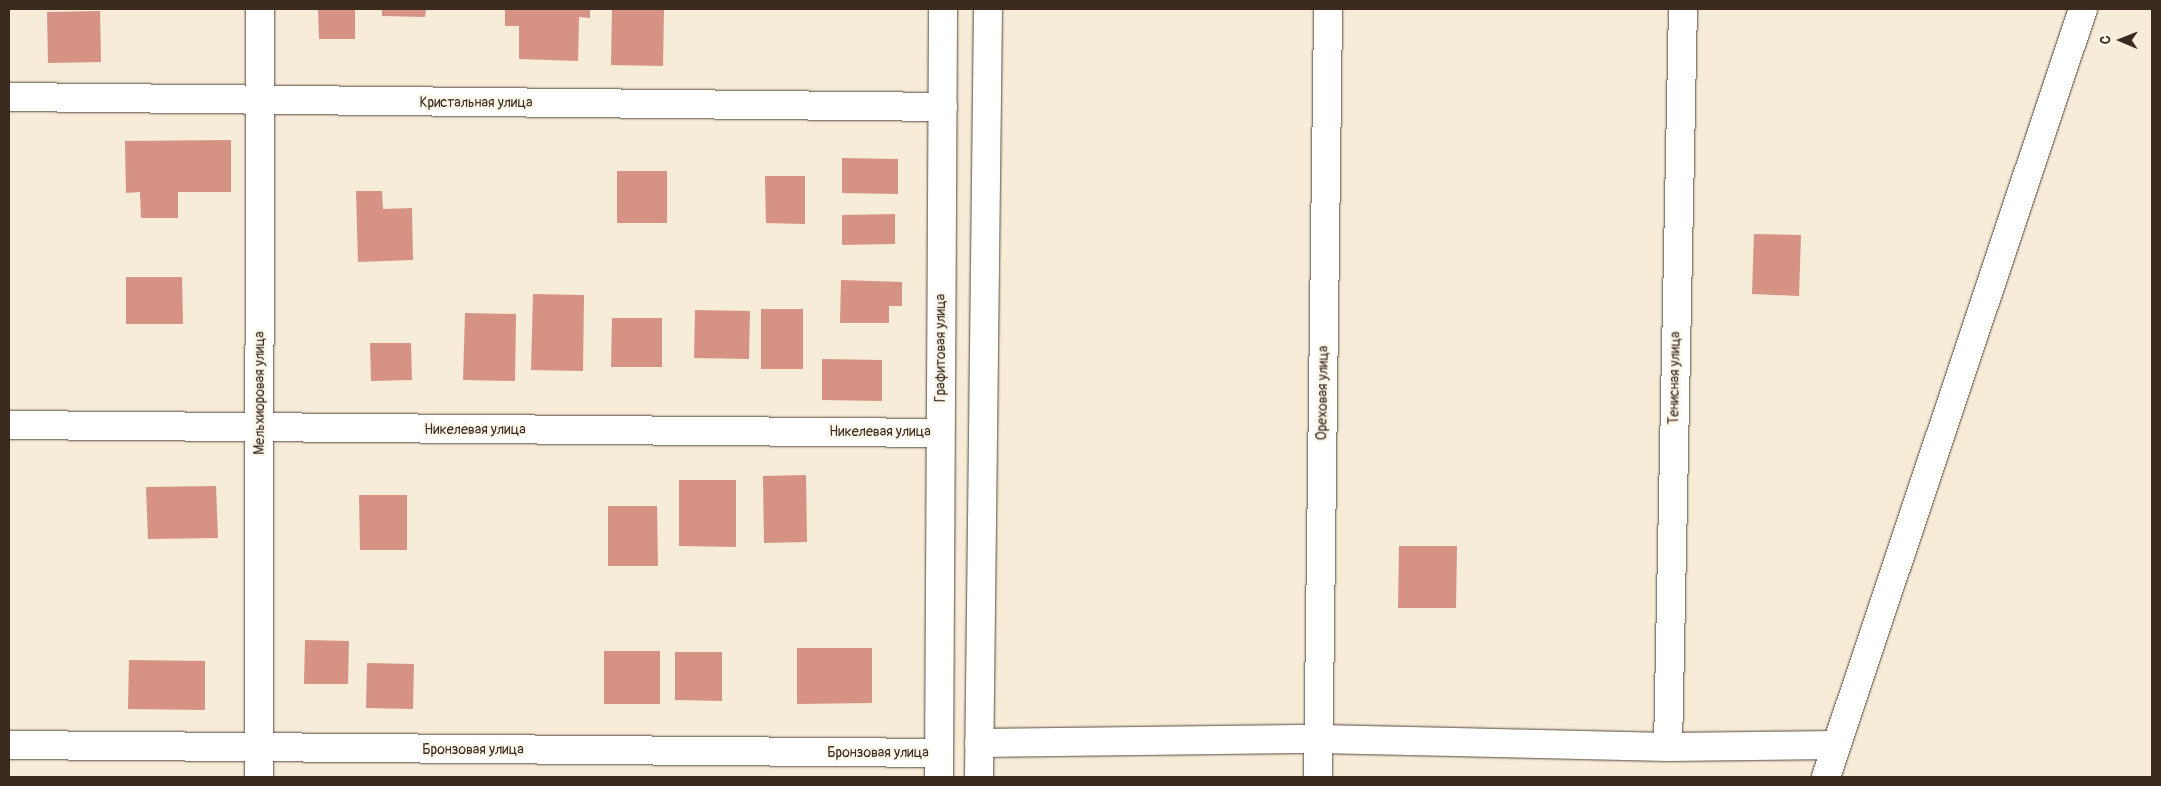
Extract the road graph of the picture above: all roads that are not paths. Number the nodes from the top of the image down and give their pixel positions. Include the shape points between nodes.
1 (260, 9) edge
2 (942, 9) edge
3 (988, 9) edge
4 (1328, 9) edge
5 (1683, 9) edge
6 (2083, 9) edge
7 (9, 97) edge
8 (260, 101) junction
9 (942, 107) junction
10 (9, 424) edge
11 (261, 429) junction
12 (940, 433) junction
13 (1319, 739) junction
14 (979, 743) junction
15 (9, 745) edge
16 (1836, 745) junction
17 (1668, 747) junction
18 (259, 749) junction
19 (938, 765) edge
20 (259, 777) edge
21 (979, 777) edge
22 (1318, 777) edge
23 (1826, 777) edge

1 - 8 street, Мельхиоровая улица
2 - 9 street, Графитовая улица
3 - 14 street
4 - 13 street, Ореховая улица
5 - 17 street, Тенисная улица
6 - 16 street
7 - 8 street, Кристальная улица
8 - 9 street, Кристальная улица
8 - 11 street, Мельхиоровая улица
9 - 12 street, Графитовая улица
10 - 11 street, Никелевая улица
11 - 12 street, Никелевая улица
11 - 18 street, Мельхиоровая улица
12 - 19 street, Графитовая улица
13 - 14 street
13 - 17 street
13 - 22 street, Ореховая улица
14 - 21 street
15 - 18 street, Бронзовая улица
16 - 17 street
16 - 23 street
18 - 19 street, Бронзовая улица
18 - 20 street, Мельхиоровая улица

